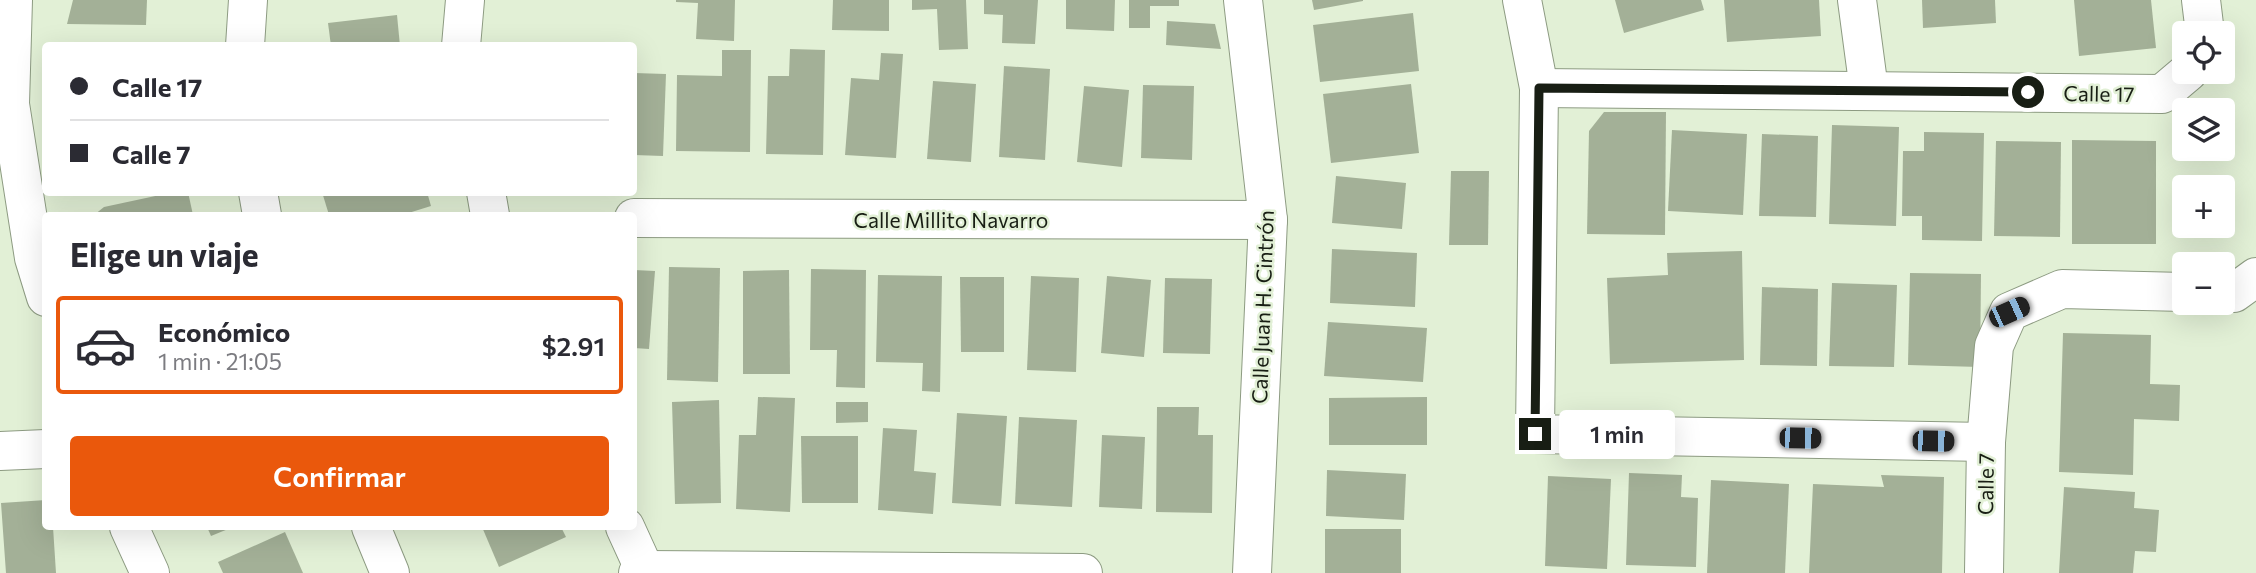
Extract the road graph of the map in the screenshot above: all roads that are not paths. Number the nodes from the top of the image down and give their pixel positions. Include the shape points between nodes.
1 (13, 0) edge
2 (247, 0) edge
3 (465, 0) edge
4 (1242, 0) edge
5 (1522, 0) edge
6 (1857, 0) edge
7 (2201, 0) edge
8 (2204, 21) edge
9 (245, 42) edge
10 (461, 42) edge
11 (2174, 84) edge
12 (1539, 88) junction
13 (1869, 90) junction
14 (5, 104) edge
15 (637, 218) edge
16 (1268, 220) junction
17 (2256, 277) edge
18 (42, 283) edge
19 (2172, 292) edge
20 (2235, 292) edge
21 (1986, 442) junction
22 (42, 449) edge
23 (0, 451) edge
24 (130, 530) edge
25 (372, 530) edge
26 (626, 530) edge
27 (643, 572) edge
28 (150, 573) edge
29 (390, 573) edge
30 (1083, 573) edge
31 (1252, 573) edge
32 (1984, 573) edge

1 - 14 street
2 - 9 street
3 - 10 street
4 - 16 street, Calle Juan H. Cintrón
5 - 12 street, Calle 7
6 - 13 street
7 - 8 street
11 - 13 street, Calle 17 via 2162,94
12 - 13 street, Calle 17
12 - 21 street, Calle 7 via 1535,434
14 - 18 street
15 - 16 street, Calle Millito Navarro
16 - 31 street, Calle Juan H. Cintrón
17 - 20 street
19 - 21 street via 2062,289 2009,312 1994,345
21 - 32 street, Calle 7
22 - 23 street
24 - 28 street
25 - 29 street
26 - 27 street
27 - 30 street

